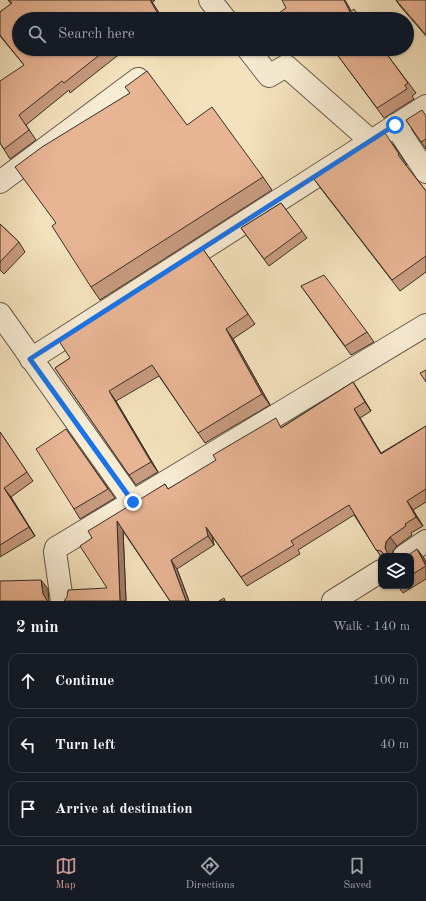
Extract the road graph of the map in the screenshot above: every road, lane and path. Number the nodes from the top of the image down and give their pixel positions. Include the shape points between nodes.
1 (210, 0) edge
2 (219, 12) edge
3 (253, 56) edge
4 (138, 80) edge
5 (426, 106) edge
6 (395, 125) junction
7 (371, 141) junction
8 (426, 172) edge
9 (0, 182) edge
10 (0, 314) edge
11 (426, 325) edge
12 (30, 359) junction
13 (133, 502) junction
14 (426, 542) edge
15 (409, 553) edge
16 (378, 573) edge
17 (62, 601) edge
18 (333, 601) edge

1 - 2 street
3 - 7 street via 269,76 286,66
4 - 9 street
5 - 6 street
6 - 7 street
6 - 8 street
7 - 12 street
10 - 12 street
11 - 13 street
12 - 13 street
13 - 17 street via 56,548
14 - 15 street
16 - 18 street

